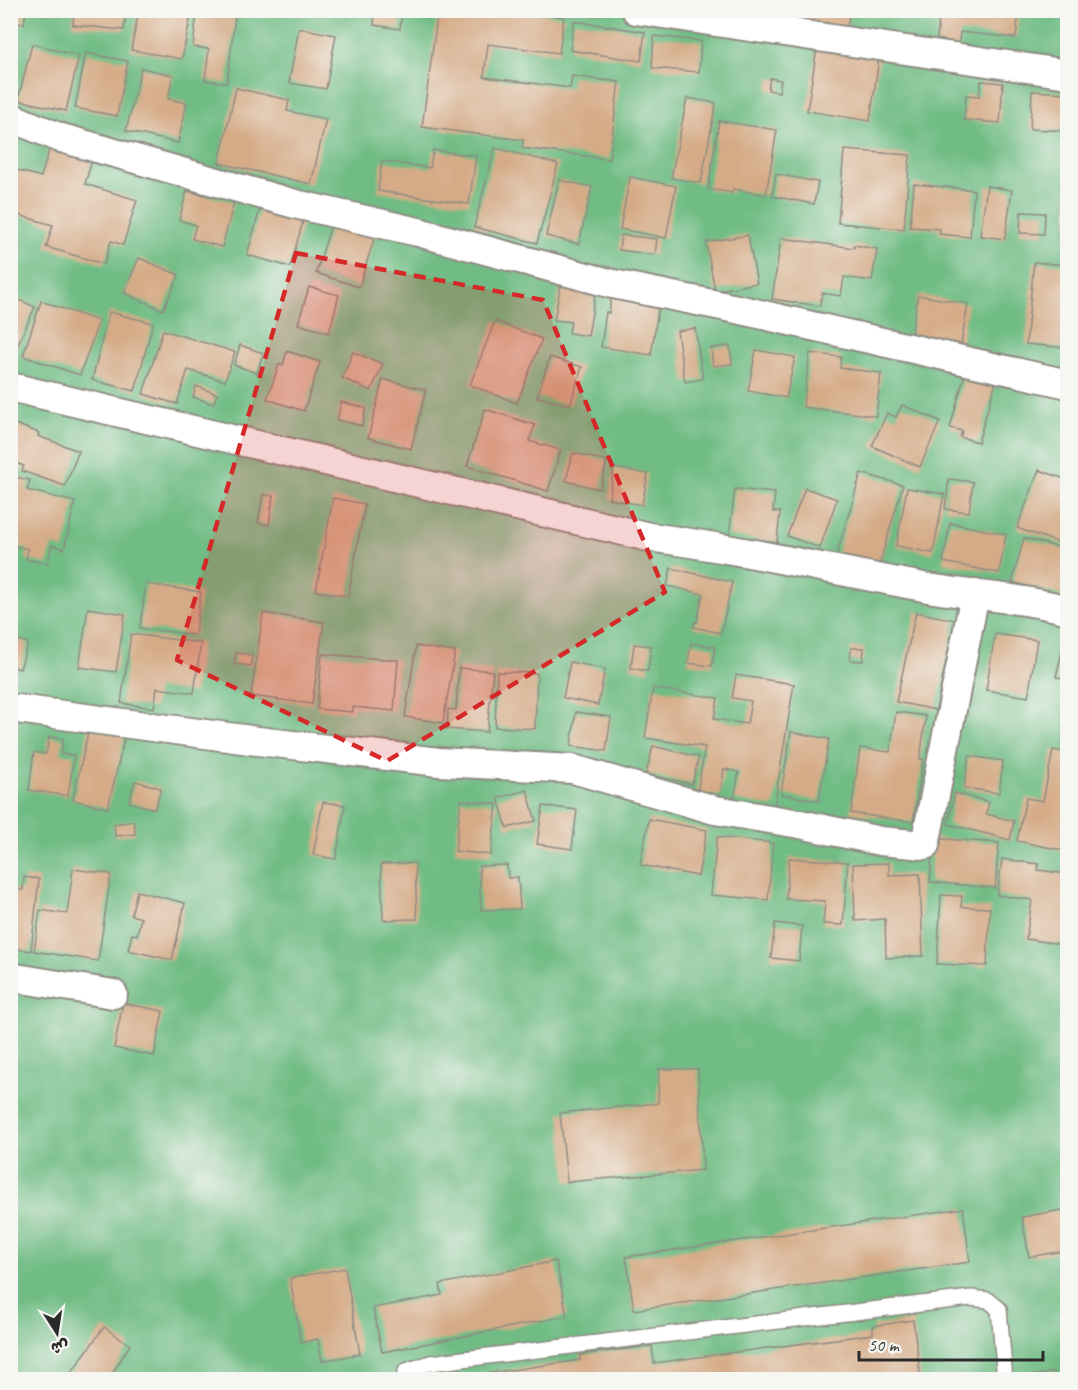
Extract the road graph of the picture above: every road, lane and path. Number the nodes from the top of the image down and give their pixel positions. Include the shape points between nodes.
1 (636, 10) edge
2 (1068, 74) edge
3 (10, 117) edge
4 (1068, 384) edge
5 (10, 387) edge
6 (975, 594) junction
7 (1068, 610) edge
8 (10, 708) edge
9 (10, 977) edge
10 (113, 994) dead end
11 (403, 1380) edge
12 (1005, 1380) edge

1 - 2 street
3 - 4 street via 58,137 295,204 613,284
5 - 6 street via 649,537
6 - 7 street
6 - 8 street via 925,845 880,841 715,810 573,769 439,762
9 - 10 street
11 - 12 lane via 406,1371 430,1363 971,1298 988,1300 999,1309

